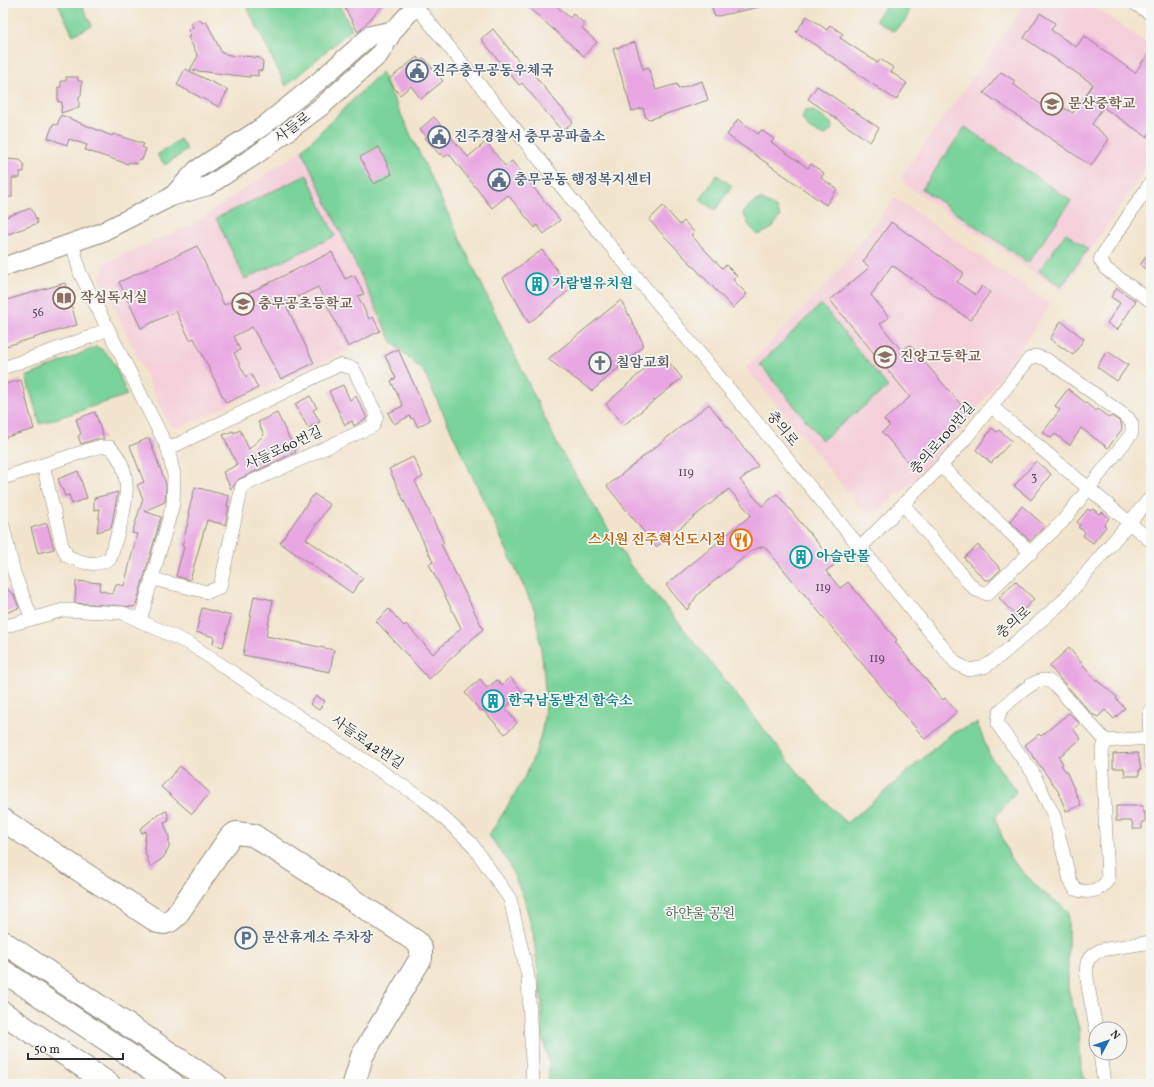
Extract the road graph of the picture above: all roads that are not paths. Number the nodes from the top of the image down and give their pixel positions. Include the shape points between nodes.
1 (1134, 3) edge
2 (417, 4) edge
3 (1151, 14) edge
4 (1150, 187) edge
5 (72, 242) junction
6 (3, 267) edge
7 (1151, 300) edge
8 (107, 329) junction
9 (3, 368) edge
10 (992, 407) junction
11 (168, 449) junction
12 (43, 465) junction
13 (942, 466) junction
14 (3, 478) edge
15 (1089, 490) junction
16 (1151, 497) edge
17 (904, 505) junction
18 (1130, 524) junction
19 (3, 526) edge
20 (1151, 541) edge
21 (860, 548) junction
22 (1031, 553) junction
23 (8, 575) edge
24 (152, 579) junction
25 (32, 619) junction
26 (140, 621) junction
27 (3, 627) edge
28 (1151, 710) edge
29 (1150, 738) junction
30 (1106, 741) junction
31 (1151, 763) edge
32 (3, 820) edge
33 (3, 942) edge
34 (1151, 942) edge
35 (3, 971) edge
36 (3, 1013) edge
37 (1095, 1021) edge
38 (1101, 1061) edge
39 (109, 1084) edge
40 (173, 1084) edge
41 (216, 1084) edge
42 (354, 1084) edge
43 (533, 1084) edge
44 (1104, 1084) edge

1 - 3 street
2 - 5 street, 사들로 via 394,30 379,55 322,106 256,155 208,186 170,197 100,233
2 - 21 street, 충의로 via 565,191
4 - 7 street via 1100,260 1106,269
5 - 6 street, 사들로
5 - 8 street via 80,273
8 - 9 street
8 - 11 street
10 - 13 street, 충의로100번길
10 - 15 street, 충의로100번길
10 - 15 street via 1028,359 1035,356 1046,359 1122,414 1132,424 1132,433
11 - 24 street via 174,475 173,504
11 - 24 street, 사들로60번길 via 339,365 353,368 378,416 374,426 242,486 220,587 208,592
12 - 12 street via 98,447 110,447 118,455 126,482 126,503 110,559 99,564 82,563 67,556 62,545
12 - 14 street
13 - 17 street, 충의로100번길
13 - 22 street
15 - 18 street, 충의로100번길
15 - 22 street
16 - 18 street, 충의로
17 - 21 street, 충의로100번길
17 - 22 street via 976,590 987,594
18 - 20 street, 충의로100번길
18 - 21 street, 충의로 via 1062,602 999,657 984,667 969,670 956,663
19 - 23 street
23 - 25 street
24 - 26 street
25 - 26 street, 사들로42번길 via 63,610 123,613
25 - 27 street, 사들로42번길
26 - 43 street, 사들로42번길 via 190,644 424,800 471,843 510,898 528,976
28 - 29 street
29 - 30 street
29 - 31 street
30 - 30 street via 1056,686 1045,680 1033,684 1004,708 998,719 998,725 1033,773 1054,816 1070,880 1075,889 1080,891 1098,890 1108,879 1102,751
32 - 42 highway via 158,922 164,923 176,916 230,837 236,833 253,835 417,942 422,949 421,958 362,1056
33 - 41 highway
34 - 37 street via 1101,950 1093,954 1088,961 1087,972
35 - 40 highway
36 - 39 highway
38 - 44 street

